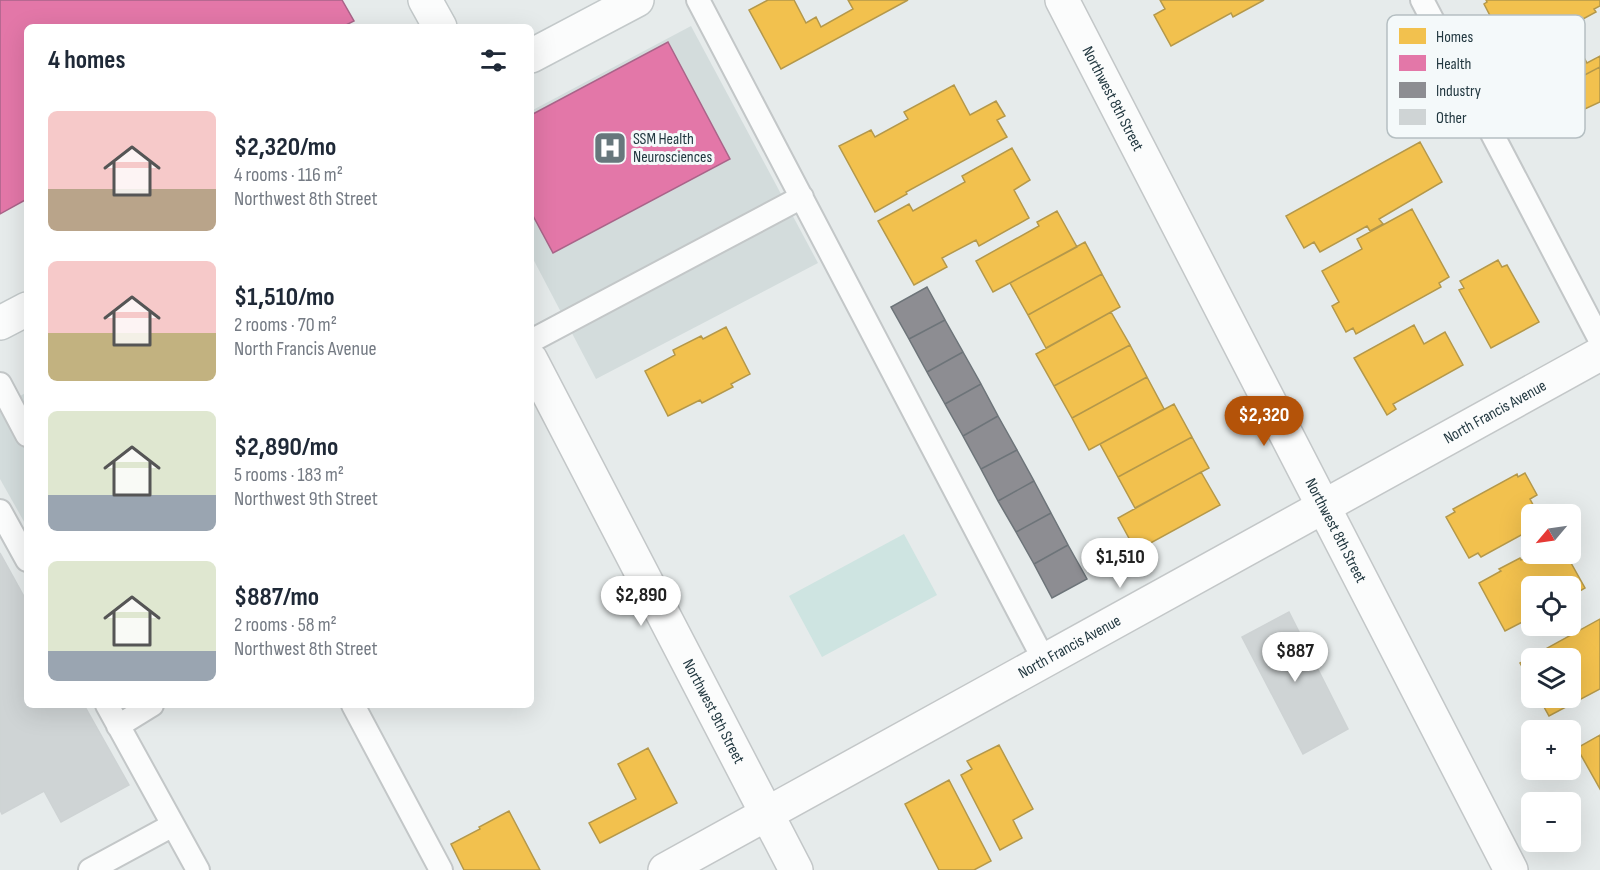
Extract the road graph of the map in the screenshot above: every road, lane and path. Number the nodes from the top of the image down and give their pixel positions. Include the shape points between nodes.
1 (425, 0) edge
2 (637, 0) edge
3 (698, 0) edge
4 (1062, 0) edge
5 (1422, 0) edge
6 (1430, 15) edge
7 (438, 24) edge
8 (534, 54) edge
9 (1494, 138) edge
10 (802, 197) junction
11 (24, 311) edge
12 (0, 323) edge
13 (534, 339) edge
14 (1600, 340) edge
15 (1600, 354) edge
16 (534, 366) edge
17 (0, 384) edge
18 (24, 429) edge
19 (1323, 506) junction
20 (0, 511) edge
21 (24, 555) edge
22 (1044, 660) junction
23 (109, 708) edge
24 (147, 708) edge
25 (355, 708) edge
26 (118, 726) junction
27 (767, 814) junction
28 (173, 825) junction
29 (90, 870) edge
30 (198, 870) edge
31 (441, 870) edge
32 (665, 870) edge
33 (796, 870) edge
34 (1511, 870) edge

1 - 7 street
2 - 8 street
3 - 10 lane
4 - 19 street, Northwest 8th Street
5 - 6 lane
9 - 14 lane
10 - 13 lane
10 - 22 lane
11 - 12 street
15 - 19 street, North Francis Avenue
16 - 27 street, Northwest 9th Street
17 - 18 lane
19 - 22 street, North Francis Avenue
19 - 34 street, Northwest 8th Street
20 - 21 lane
22 - 27 street, North Francis Avenue
23 - 26 lane
24 - 26 lane
25 - 31 lane
26 - 28 lane
27 - 32 street, North Francis Avenue
27 - 33 street, Northwest 9th Street
28 - 29 lane
28 - 30 lane

